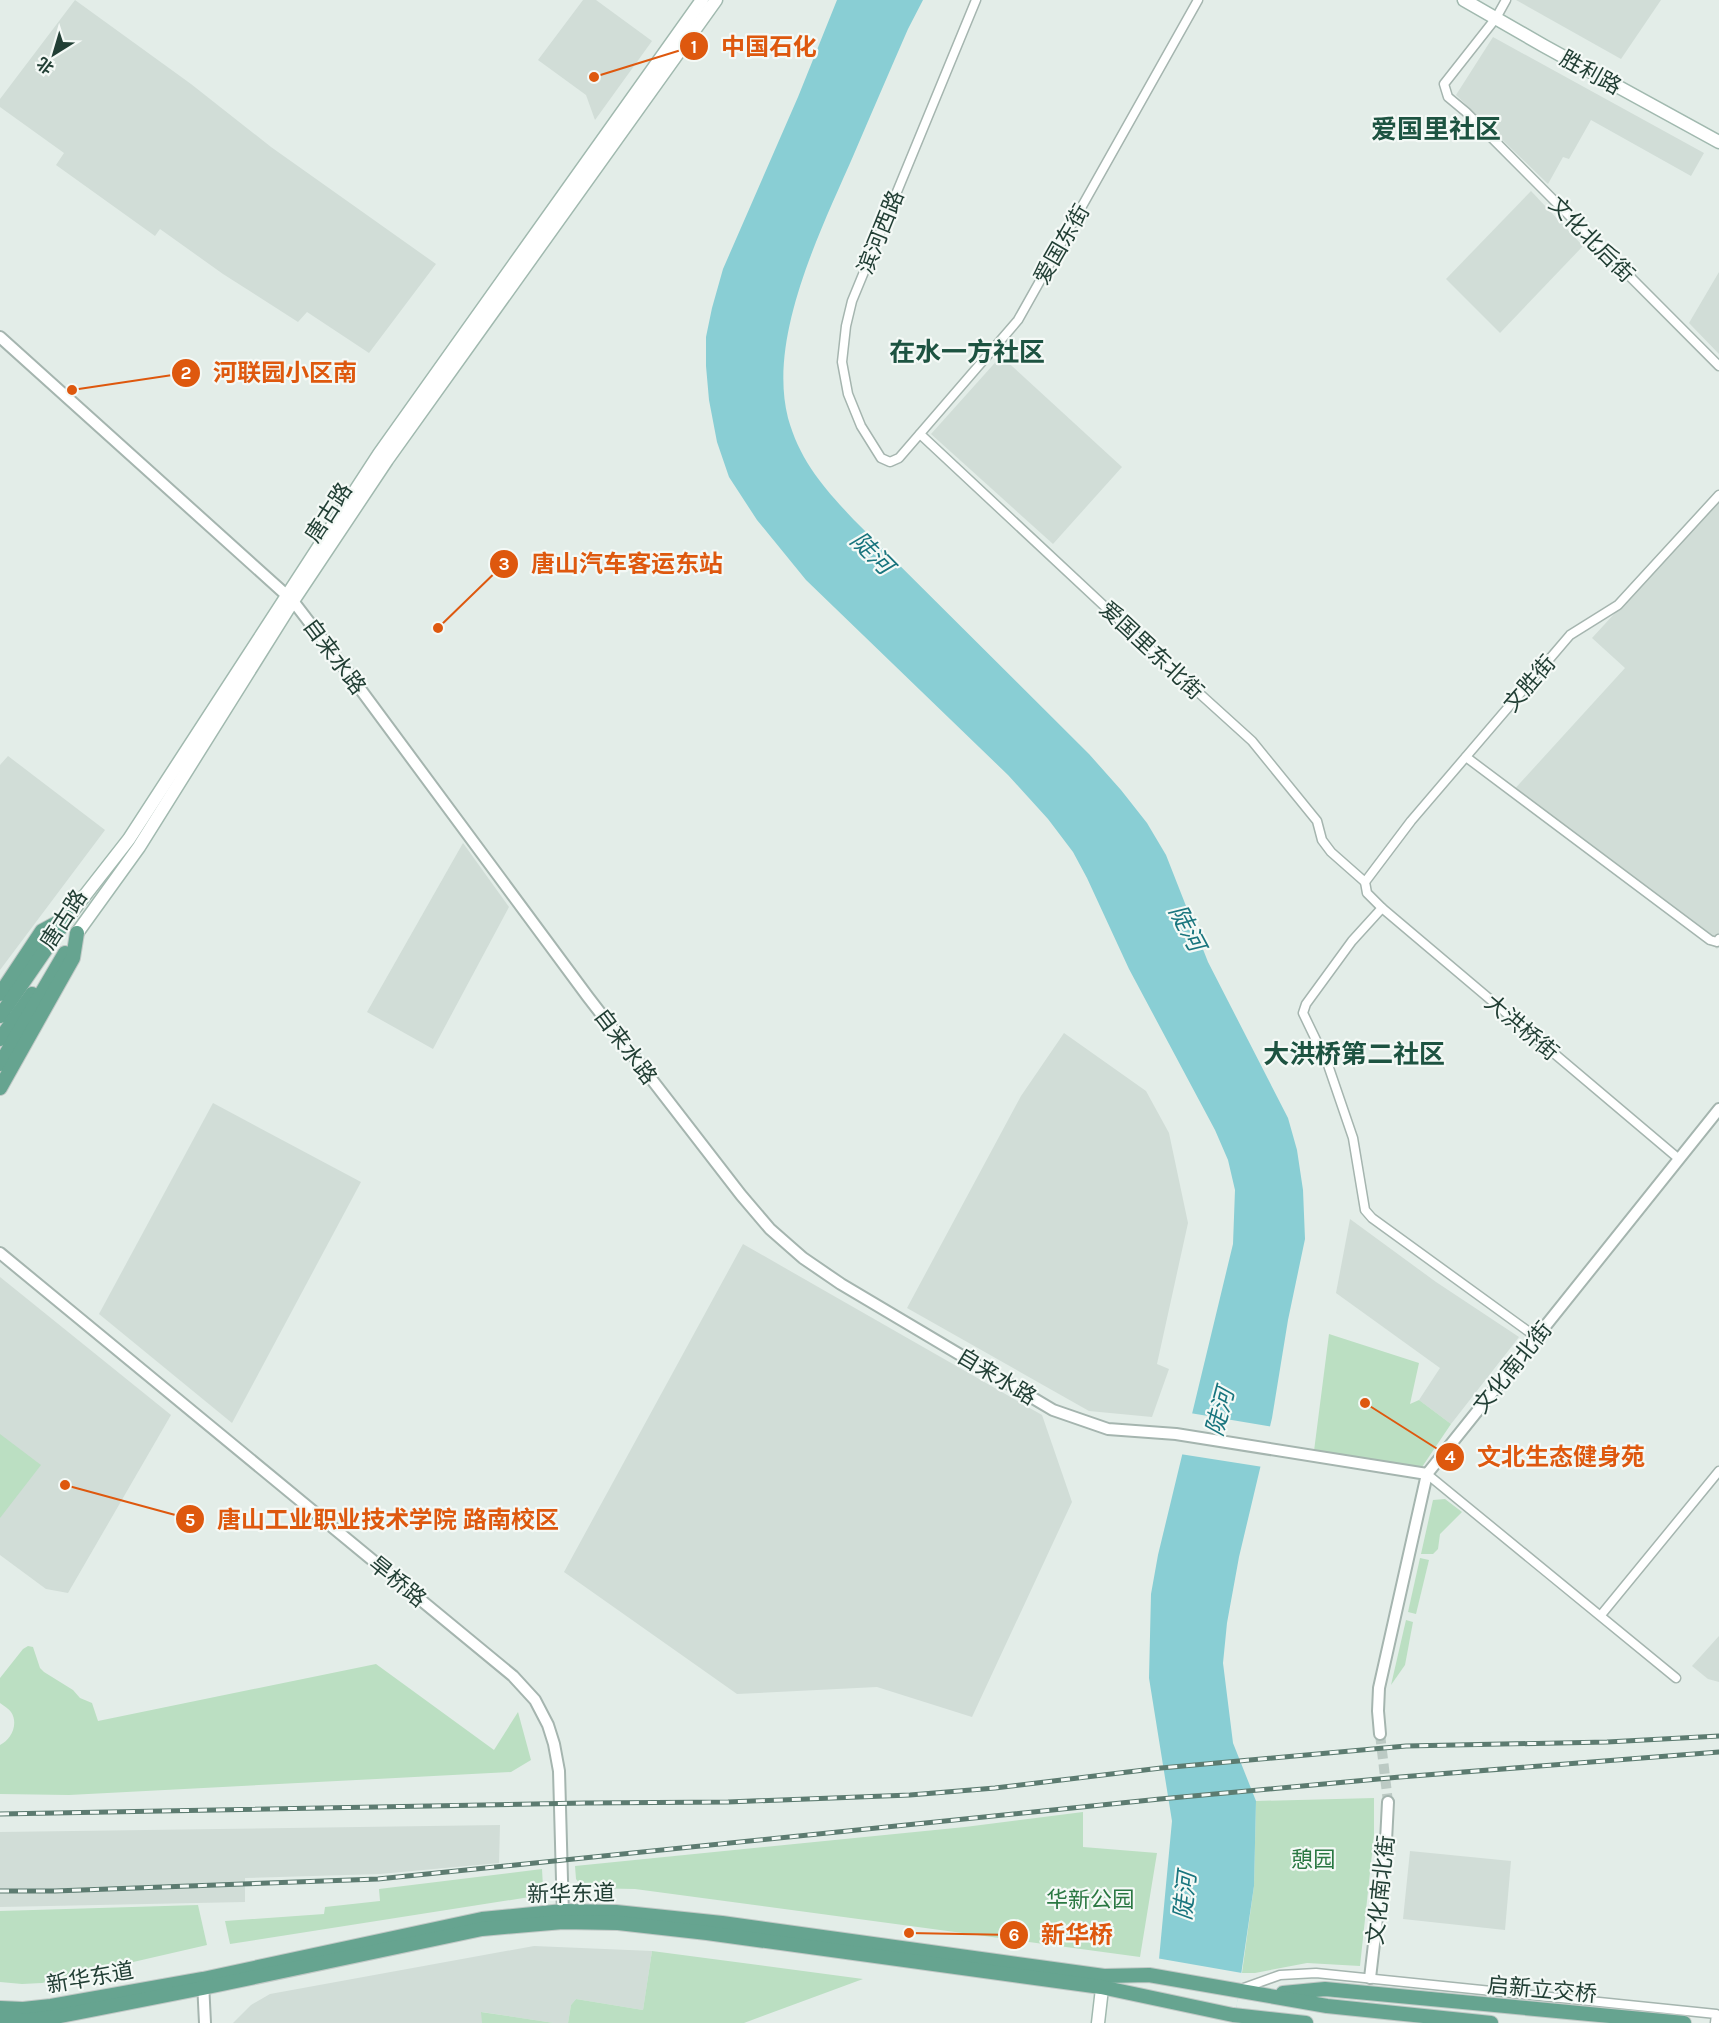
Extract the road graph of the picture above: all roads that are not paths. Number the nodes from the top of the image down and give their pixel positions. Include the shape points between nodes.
1 (702, 0) edge
2 (716, 0) edge
3 (976, 0) edge
4 (1198, 0) edge
5 (1464, 0) edge
6 (1506, 0) edge
7 (1496, 18) junction
8 (1719, 141) edge
9 (0, 338) edge
10 (1719, 366) edge
11 (920, 434) junction
12 (890, 462) joint
13 (1719, 495) edge
14 (289, 599) junction
15 (1466, 757) junction
16 (1365, 882) junction
17 (1382, 908) junction
18 (68, 917) junction
19 (77, 933) junction
20 (1719, 939) edge
21 (0, 994) edge
22 (0, 1016) edge
23 (8, 1034) edge
24 (0, 1064) edge
25 (0, 1088) edge
26 (1719, 1108) edge
27 (1679, 1159) junction
28 (0, 1253) edge
29 (1536, 1337) junction
30 (1719, 1471) edge
31 (1427, 1473) junction
32 (1600, 1615) junction
33 (1676, 1678) dead end
34 (1380, 1734) tunnel mouth
35 (1388, 1802) tunnel mouth
36 (563, 1917) junction
37 (1370, 1978) junction
38 (1103, 1981) junction
39 (203, 1983) junction
40 (1236, 1990) junction
41 (1266, 1995) junction
42 (0, 2008) edge
43 (1233, 2015) junction
44 (1717, 2017) edge
45 (0, 2021) edge
46 (1270, 2021) edge
47 (205, 2023) edge
48 (1098, 2023) edge
49 (1246, 2023) edge
50 (1306, 2023) edge
51 (1491, 2023) edge
52 (1684, 2023) edge

1 - 14 main road, 唐古路 via 379,454
2 - 14 main road, 唐古路
3 - 12 street, 滨河西路 via 852,301 846,326 842,362 848,394 861,426 881,458
4 - 11 street, 爱国东街 via 1018,320
5 - 7 main road, 胜利路
6 - 7 street
7 - 8 main road, 胜利路
7 - 10 street, 文化北后街 via 1444,84 1448,97
9 - 14 street, 自来水路
11 - 12 street, 爱国东街 via 899,458
11 - 16 street, 爱国里东北街 via 1252,741 1317,821 1322,840 1331,852
13 - 15 street, 文胜街 via 1618,605 1570,635
14 - 18 main road, 唐古路 via 129,839
14 - 19 main road, 唐古路 via 139,847
14 - 31 street, 自来水路 via 741,1195 802,1258 1053,1410 1108,1429 1176,1434
15 - 16 street, 文胜街
15 - 20 street via 1710,940
16 - 17 street, 大洪桥街 via 1367,893
17 - 27 street, 大洪桥街
17 - 29 street via 1352,941 1306,1004 1304,1013 1328,1065 1353,1138 1365,1210
18 - 21 main road via 42,931
18 - 22 main road, 唐古路
19 - 23 main road
19 - 25 main road via 73,958
23 - 24 main road
26 - 27 street, 文化南北街
27 - 29 street, 文化南北街
28 - 36 street, 旱桥路 via 513,1676 535,1700 548,1725 559,1771
29 - 31 street, 文化南北街
30 - 32 street
31 - 32 street
31 - 34 street, 文化南北街 via 1379,1688
32 - 33 street
35 - 37 street, 文化南北街
36 - 38 main road, 新华东道
36 - 39 main road, 新华东道
37 - 40 street via 1316,1973 1280,1975
37 - 44 street
38 - 40 main road, 新华东道 via 1149,1975
38 - 43 main road, 新华东道 via 1146,1998
38 - 48 main road
39 - 42 main road, 新华东道 via 51,2006
39 - 45 main road, 新华东道 via 55,2017
39 - 47 street
40 - 41 main road
41 - 51 main road, 启新立交桥 via 1327,2006
41 - 52 main road, 启新立交桥 via 1325,1989
43 - 46 main road
43 - 49 street
46 - 50 main road

